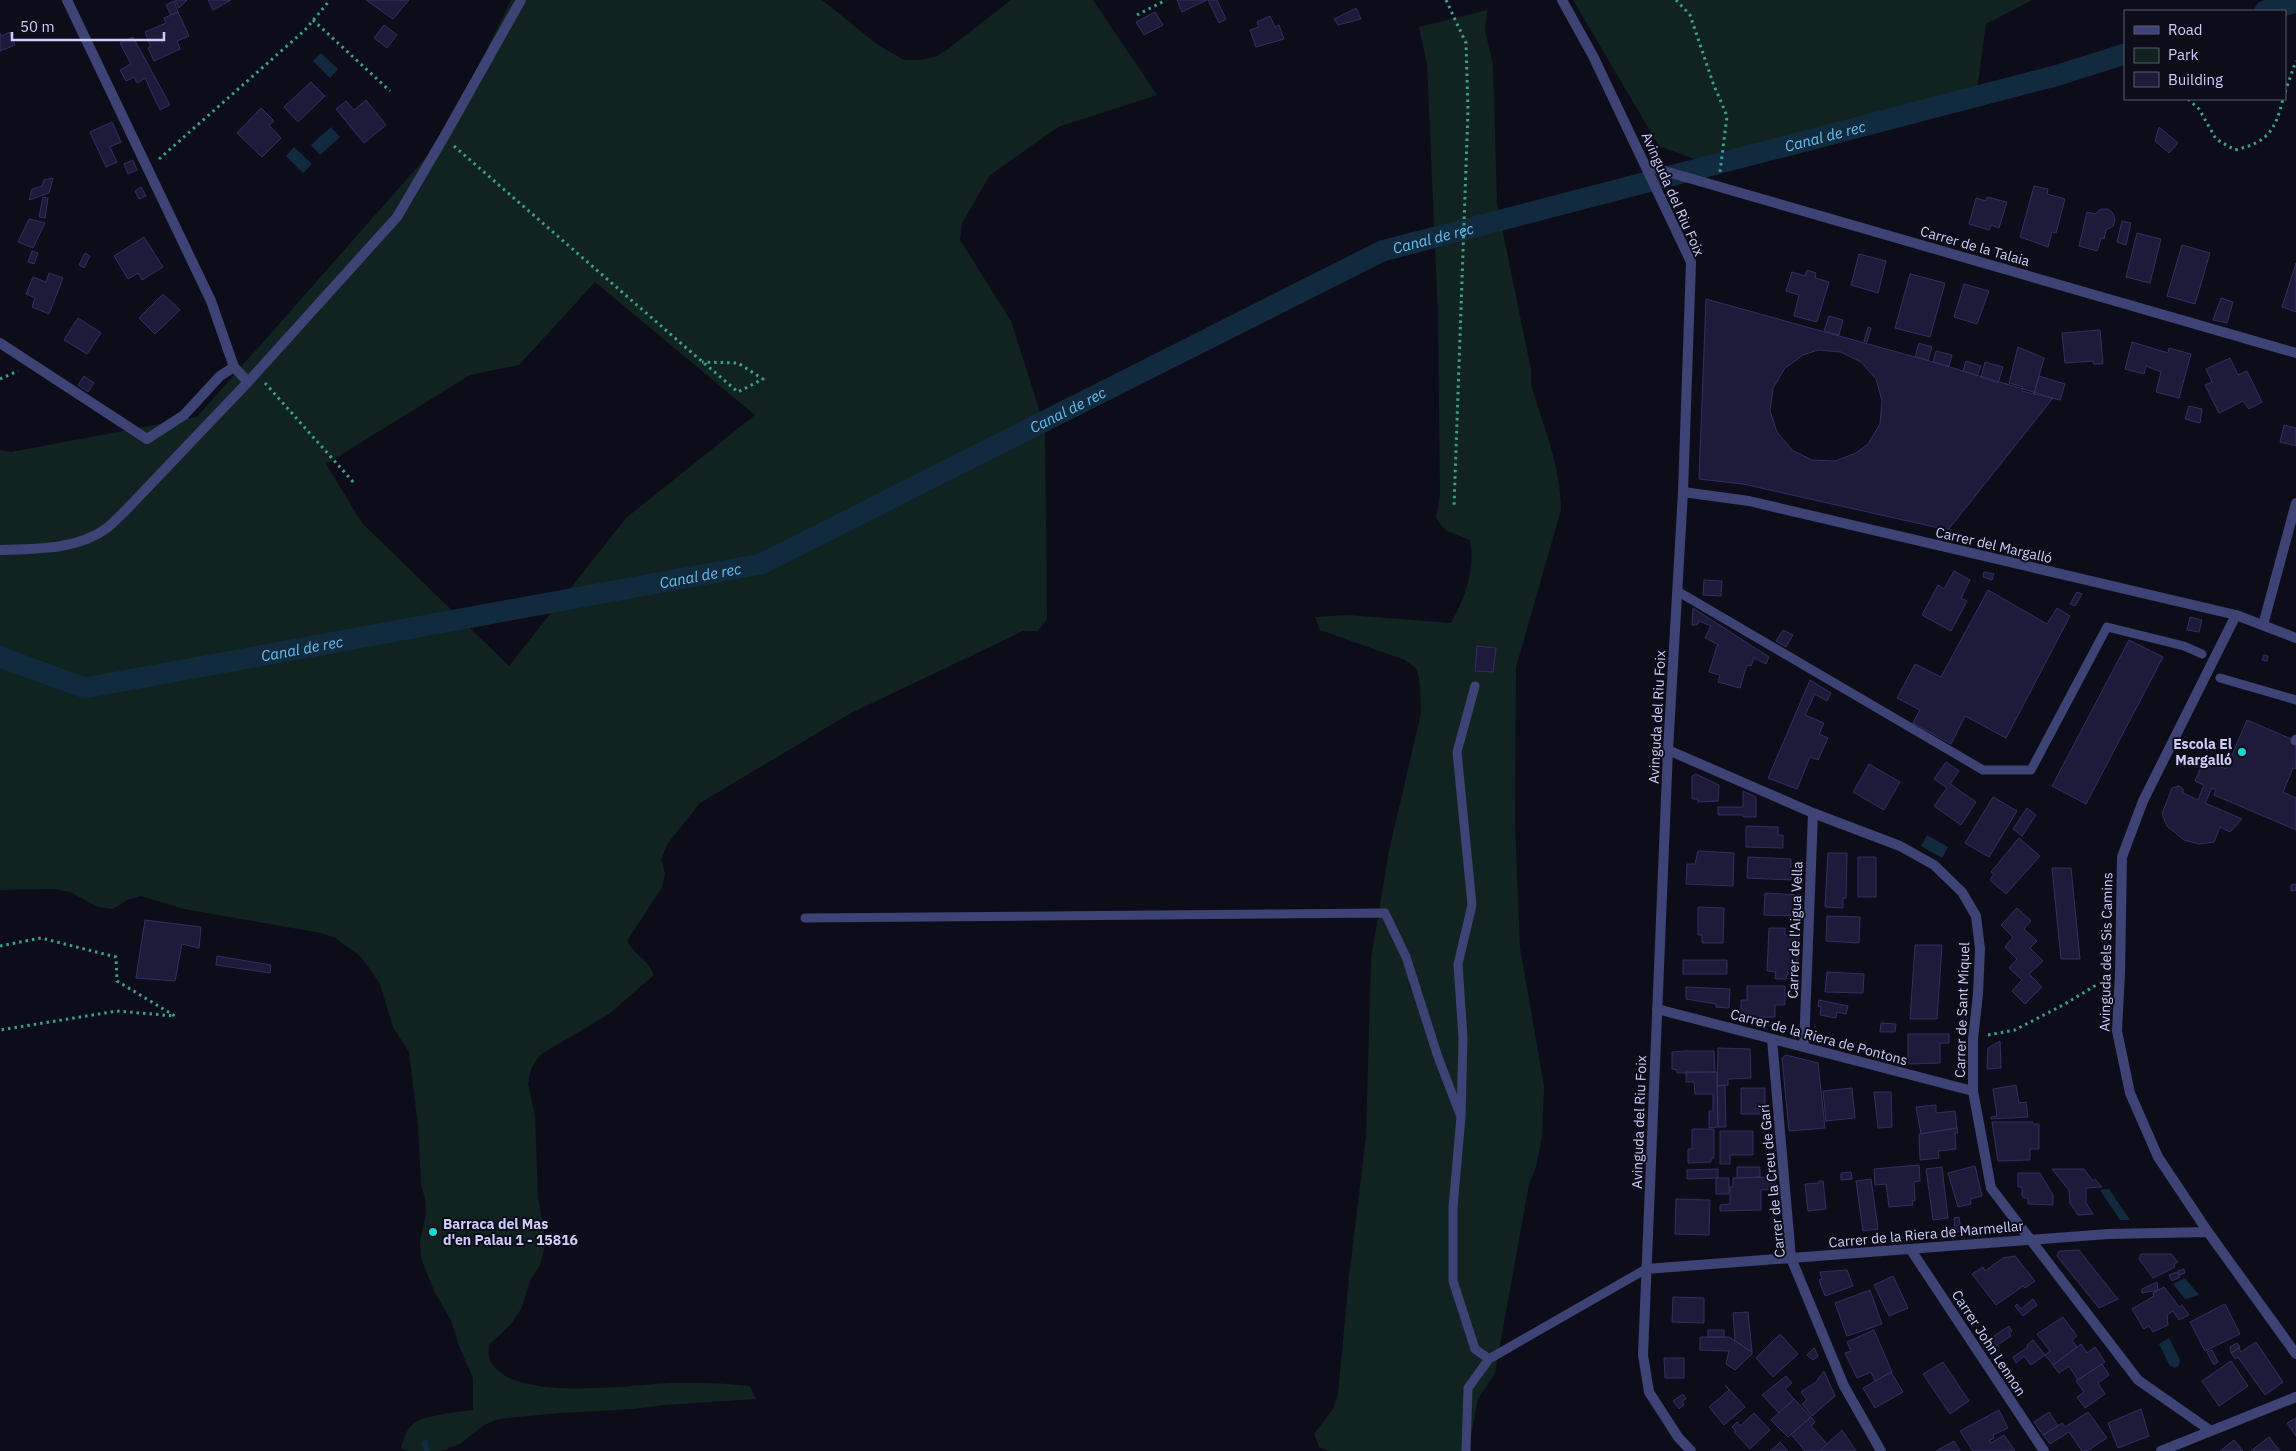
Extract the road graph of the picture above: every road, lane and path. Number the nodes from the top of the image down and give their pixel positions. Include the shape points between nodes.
1 (67, 0) edge
2 (330, 0) edge
3 (521, 0) edge
4 (1166, 0) edge
5 (1446, 0) edge
6 (1562, 0) edge
7 (1676, 0) edge
8 (1137, 15) dead end
9 (313, 20) junction
10 (2296, 61) edge
11 (2286, 89) edge
12 (390, 91) dead end
13 (2189, 100) edge
14 (2283, 100) edge
15 (444, 137) junction
16 (1647, 166) junction
17 (148, 169) junction
18 (1720, 187) junction
19 (0, 343) edge
20 (2296, 353) edge
21 (702, 362) junction
22 (234, 367) junction
23 (256, 373) junction
24 (248, 382) junction
25 (355, 484) dead end
26 (1683, 492) junction
27 (2296, 504) edge
28 (1454, 507) dead end
29 (0, 550) edge
30 (1677, 591) junction
31 (2236, 615) junction
32 (2263, 625) junction
33 (2296, 638) edge
34 (2202, 654) dead end
35 (2220, 678) dead end
36 (1475, 686) dead end
37 (2296, 700) edge
38 (1668, 750) junction
39 (1814, 814) junction
40 (805, 918) dead end
41 (0, 946) edge
42 (2106, 978) dead end
43 (1658, 1009) junction
44 (0, 1030) edge
45 (1986, 1035) dead end
46 (1772, 1039) junction
47 (1804, 1047) junction
48 (1973, 1091) junction
49 (1461, 1117) junction
50 (2208, 1232) junction
51 (2032, 1239) junction
52 (1911, 1250) junction
53 (1792, 1258) junction
54 (1646, 1269) junction
55 (2296, 1354) edge
56 (1489, 1359) junction
57 (2296, 1397) edge
58 (2211, 1431) junction
59 (1466, 1451) edge
60 (1691, 1451) edge
61 (1882, 1451) edge
62 (2044, 1451) edge
63 (2161, 1451) edge

1 - 17 street
2 - 9 path
3 - 15 street
4 - 8 path
5 - 28 path via 1466,43 1468,110
6 - 16 street, Avinguda del Riu Foix
7 - 18 path via 1690,15 1712,83 1727,116
9 - 12 path
9 - 17 path
10 - 11 path
13 - 14 path via 2199,109 2216,139 2236,150 2257,145 2277,123
15 - 21 path
15 - 23 street via 397,217
16 - 18 street, Carrer de la Talaia
16 - 26 street, Avinguda del Riu Foix via 1691,262
17 - 22 street via 211,301
18 - 20 street, Carrer de la Talaia
19 - 22 street via 147,439 184,415 220,376
21 - 21 path via 738,392 763,379 738,362
22 - 24 street
23 - 24 street
23 - 25 path
24 - 29 street via 128,509 106,528 76,543
26 - 30 street, Avinguda del Riu Foix
26 - 31 street, Carrer del Margalló via 1749,501
27 - 32 street
30 - 34 lane via 1983,770 2031,770 2107,627 2184,646
30 - 38 street, Avinguda del Riu Foix
31 - 32 street, Carrer del Margalló
31 - 50 street, Avinguda dels Sis Camins via 2143,801 2122,857 2117,1031 2130,1094 2158,1157
32 - 33 street, Carrer del Margalló
35 - 37 lane
36 - 49 lane via 1457,752 1472,906 1458,964 1463,1038
38 - 39 street, Carrer de Sant Miquel
38 - 43 street, Avinguda del Riu Foix
39 - 47 street, Carrer de l'Aigua Vella
39 - 48 street, Carrer de Sant Miquel via 1900,846 1934,865 1962,892 1976,916 1980,949 1973,1039
40 - 49 lane via 1385,913 1406,957 1438,1058
41 - 44 path via 41,938 116,957 117,982 175,1016 117,1011
42 - 45 path via 2015,1030
43 - 46 street, Carrer de la Riera de Pontons
43 - 54 street, Avinguda del Riu Foix
46 - 47 street, Carrer de la Riera de Pontons
46 - 53 street, Carrer de la Creu de Garí
47 - 48 street, Carrer de la Riera de Pontons
48 - 51 street, Carrer de Sant Miquel via 1991,1188
49 - 56 lane via 1452,1207 1452,1282 1475,1349
50 - 51 street, Carrer de la Riera de Marmellar
50 - 55 street, Avinguda dels Sis Camins
51 - 52 street, Carrer de la Riera de Marmellar
51 - 58 street, Carrer de Sant Miquel via 2138,1380
52 - 53 street, Carrer de la Riera de Marmellar
52 - 62 street, Carrer John Lennon
53 - 54 street, Carrer de la Riera de Marmellar
53 - 61 street, Carrer de la Creu de Garí via 1844,1386
54 - 56 lane
54 - 60 street, Avinguda del Riu Foix via 1643,1356 1649,1392
56 - 59 lane via 1468,1388
57 - 58 street
58 - 63 street

